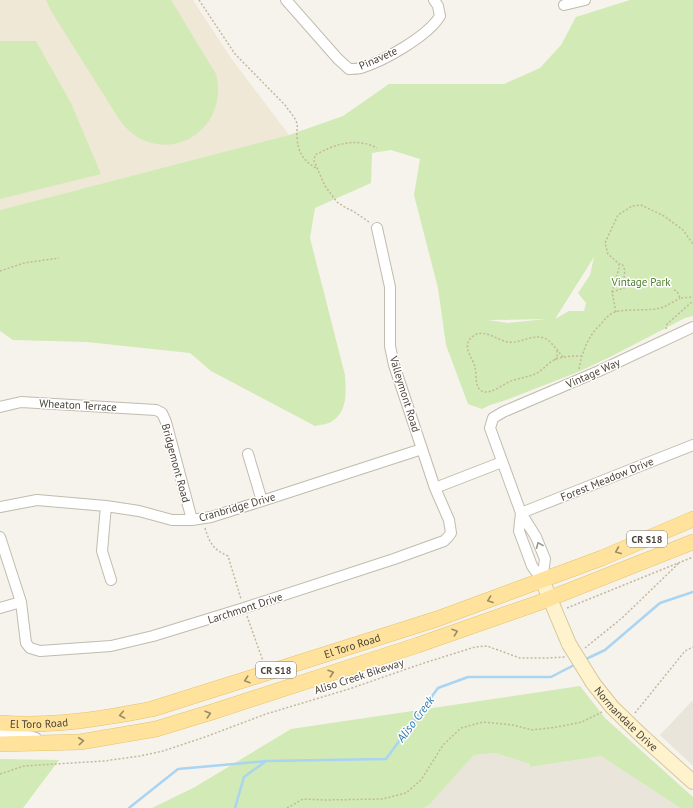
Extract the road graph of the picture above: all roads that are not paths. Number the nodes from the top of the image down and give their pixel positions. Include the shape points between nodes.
1 (286, 0) edge
2 (434, 0) edge
3 (585, 0) edge
4 (564, 5) dead end
5 (377, 228) road end
6 (693, 327) edge
7 (0, 407) edge
8 (156, 410) joint
9 (493, 418) joint
10 (693, 445) edge
11 (422, 449) junction
12 (248, 454) dead end
13 (502, 462) junction
14 (435, 488) junction
15 (262, 501) junction
16 (106, 506) junction
17 (0, 507) edge
18 (521, 513) junction
19 (192, 520) junction
20 (693, 520) edge
21 (451, 533) joint
22 (0, 537) edge
23 (693, 542) edge
24 (112, 580) dead end
25 (542, 580) junction
26 (550, 599) junction
27 (21, 602) junction
28 (0, 608) edge
29 (0, 723) edge
30 (0, 735) edge
31 (50, 743) junction
32 (0, 744) edge
33 (693, 781) edge

1 - 2 street, Pinavete via 349,69 359,69 390,55 424,33 440,16
3 - 4 street
5 - 11 street, Valleymont Road via 390,287 390,346
6 - 9 street, Vintage Way
7 - 8 street, Wheaton Terrace via 21,402
8 - 19 street, Bridgemont Road via 162,413 166,422
9 - 13 street, Normandale Drive via 490,428
10 - 18 street, Forest Meadow Drive
11 - 14 street, Valleymont Road
11 - 15 street, Cranbridge Drive
12 - 15 street
13 - 14 street
13 - 18 street, Normandale Drive
14 - 21 street, Valleymont Road via 449,520
15 - 19 street, Cranbridge Drive
16 - 17 street, Cranbridge Drive via 37,500
16 - 19 street, Cranbridge Drive via 172,520
16 - 24 street via 102,552
18 - 25 street, Normandale Drive via 519,531 532,566
25 -> 18 street, Normandale Drive via 545,560 536,537
20 -> 25 main road, El Toro Road / CR S18
21 - 27 street, Larchmont Drive via 444,541 394,559 153,636 111,646 40,652 30,648 26,643
22 - 27 street
23 - 26 main road, El Toro Road
25 - 26 street, Normandale Drive
25 -> 29 main road, El Toro Road / CR S18 via 437,619 152,709 68,723
31 -> 26 main road, El Toro Road via 80,742 163,727 418,645
26 - 33 street, Normandale Drive, bridge via 572,650 593,683 627,722
27 - 28 street
30 - 31 street via 29,736
31 - 32 main road, El Toro Road

